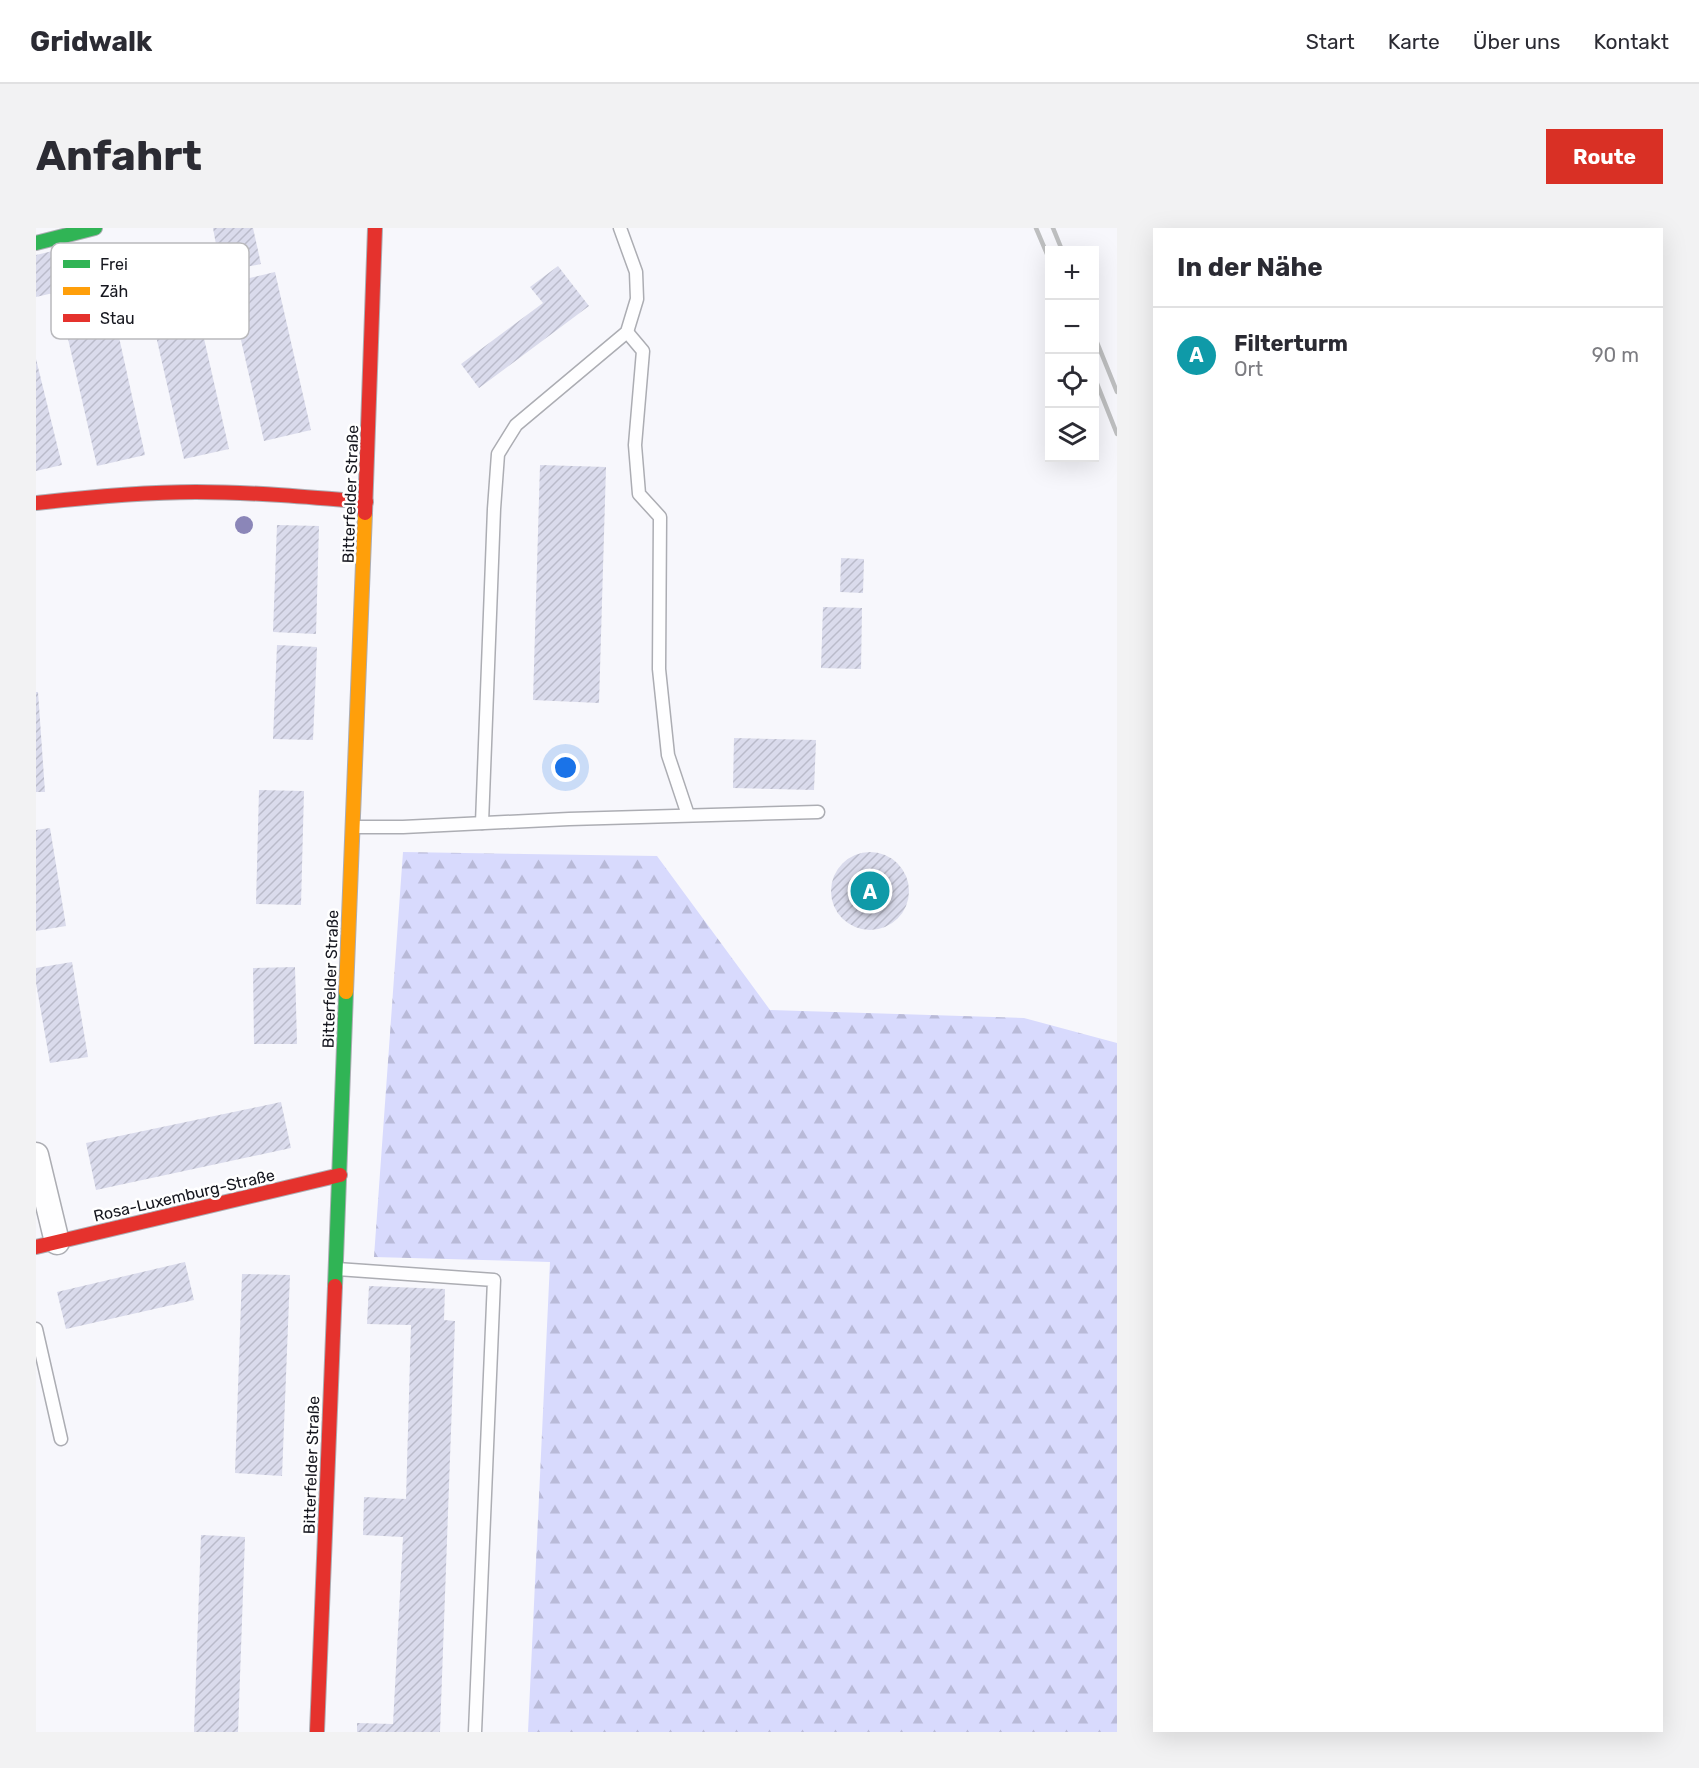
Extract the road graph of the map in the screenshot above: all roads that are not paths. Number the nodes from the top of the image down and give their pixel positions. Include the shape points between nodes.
1 (95, 228) edge
2 (375, 228) edge
3 (620, 228) edge
4 (36, 243) edge
5 (627, 332) junction
6 (366, 502) junction
7 (36, 503) edge
8 (818, 812) dead end
9 (688, 815) junction
10 (482, 823) junction
11 (352, 827) junction
12 (36, 1155) edge
13 (340, 1175) junction
14 (46, 1244) edge
15 (336, 1269) junction
16 (36, 1329) edge
17 (61, 1439) dead end
18 (317, 1732) edge
19 (476, 1732) edge

1 - 4 main road
2 - 6 main road, Bitterfelder Straße
3 - 5 lane via 636,272 637,299
5 - 9 lane via 643,351 635,445 639,494 660,517 659,669 668,755
5 - 10 lane via 516,425 498,454
6 - 7 main road via 175,492
6 - 11 main road, Bitterfelder Straße
8 - 9 lane
9 - 10 lane
10 - 11 lane
11 - 13 main road, Bitterfelder Straße
12 - 14 street
13 - 14 main road, Rosa-Luxemburg-Straße
13 - 15 main road, Bitterfelder Straße
15 - 18 main road, Bitterfelder Straße
15 - 19 lane via 494,1280
16 - 17 lane

